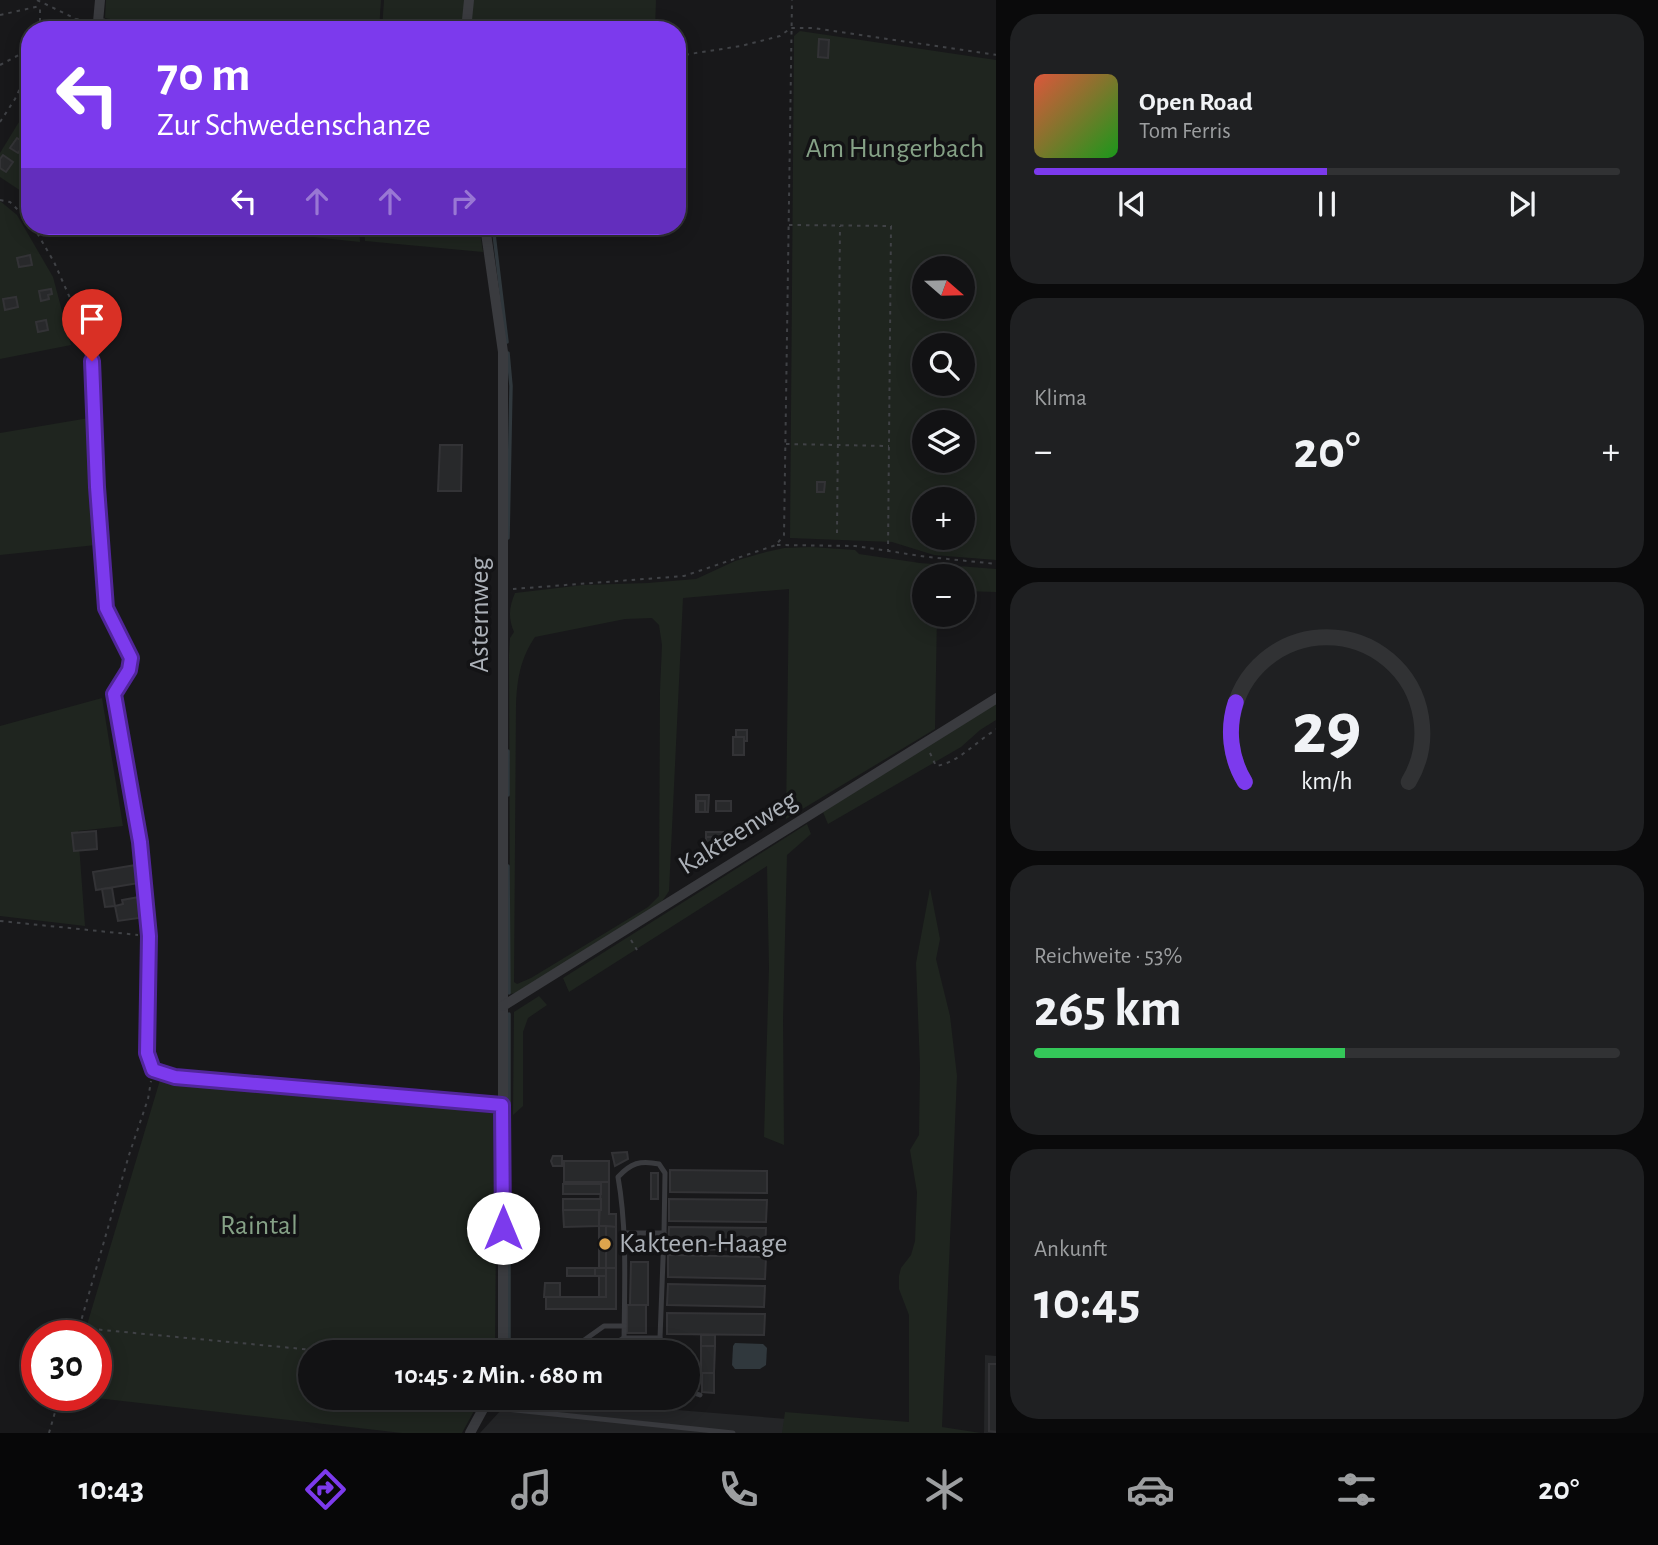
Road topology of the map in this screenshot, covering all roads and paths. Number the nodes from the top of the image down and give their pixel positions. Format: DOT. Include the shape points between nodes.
graph roads {
  1 [pos="37,0"];
  2 [pos="100,0"];
  3 [pos="469,0"];
  4 [pos="792,0"];
  5 [pos="40,6"];
  6 [pos="0,15"];
  7 [pos="40,21"];
  8 [pos="73,21"];
  9 [pos="98,21"];
  10 [pos="467,21"];
  11 [pos="791,28"];
  12 [pos="21,54"];
  13 [pos="686,55"];
  14 [pos="996,55"];
  15 [pos="0,65"];
  16 [pos="21,86"];
  17 [pos="0,122"];
  18 [pos="0,200"];
  19 [pos="21,213"];
  20 [pos="788,225"];
  21 [pos="840,225"];
  22 [pos="38,235"];
  23 [pos="486,235"];
  24 [pos="74,309"];
  25 [pos="786,444"];
  26 [pos="837,445"];
  27 [pos="890,446"];
  28 [pos="837,533"];
  29 [pos="776,545"];
  30 [pos="888,550"];
  31 [pos="996,564"];
  32 [pos="502,590"];
  33 [pos="996,698"];
  34 [pos="996,729"];
  35 [pos="926,742"];
  36 [pos="0,922"];
  37 [pos="149,936"];
  38 [pos="503,1006"];
  39 [pos="153,1070"];
  40 [pos="502,1105"];
  41 [pos="624,1233"];
  42 [pos="664,1233"];
  43 [pos="81,1320"];
  44 [pos="624,1326"];
  45 [pos="112,1331"];
  46 [pos="624,1338"];
  47 [pos="660,1338"];
  48 [pos="503,1340"];
  49 [pos="584,1340"];
  50 [pos="621,1340"];
  51 [pos="298,1349"];
  52 [pos="483,1410"];
  53 [pos="550,1410"];
  54 [pos="55,1411"];
  55 [pos="49,1433"];
  56 [pos="470,1433"];
  57 [pos="733,1433"];
  1 -- 5 [label="path"];
  1 -- 8 [label="path" via="76,19"];
  2 -- 9 [label="street"];
  3 -- 10 [label="street"];
  4 -- 11 [label="path"];
  5 -- 6 [label="path"];
  5 -- 7 [label="path"];
  11 -- 13 [label="path" via="780,36 741,46"];
  11 -- 14 [label="path"];
  11 -- 20 [label="path"];
  12 -- 15 [label="path"];
  16 -- 17 [label="path"];
  18 -- 19 [label="path" via="10,202"];
  20 -- 21 [label="path"];
  20 -- 25 [label="path"];
  21 -- 26 [label="path"];
  21 -- 27 [label="path" via="891,226"];
  22 -- 24 [label="path"];
  23 -- 32 [label="street, Asternweg" via="503,352"];
  24 -- 37 [label="street" via="92,361 106,608 131,658 114,694 140,842"];
  25 -- 26 [label="path"];
  25 -- 29 [label="path" via="784,534"];
  26 -- 27 [label="path"];
  26 -- 28 [label="path"];
  27 -- 30 [label="path"];
  29 -- 30 [label="path"];
  29 -- 32 [label="path" via="684,576"];
  30 -- 31 [label="path"];
  32 -- 38 [label="street, Asternweg"];
  33 -- 35 [label="street, Kakteenweg"];
  34 -- 35 [label="path" via="945,765 936,766"];
  35 -- 38 [label="street, Kakteenweg"];
  36 -- 37 [label="path"];
  37 -- 39 [label="street" via="147,1053"];
  38 -- 40 [label="street, Asternweg"];
  39 -- 40 [label="street" via="175,1077"];
  39 -- 43 [label="path"];
  40 -- 48 [label="street, Asternweg"];
  41 -- 42 [label="lane"];
  41 -- 42 [label="lane" via="618,1177 630,1164 645,1161 659,1164 665,1173"];
  41 -- 44 [label="lane"];
  42 -- 47 [label="lane"];
  44 -- 46 [label="lane"];
  44 -- 49 [label="lane" via="604,1326"];
  45 -- 51 [label="path"];
  46 -- 47 [label="lane"];
  46 -- 50 [label="lane"];
  52 -- 56 [label="street"];
  53 -- 57 [label="lane"];
  54 -- 55 [label="path"];
}
